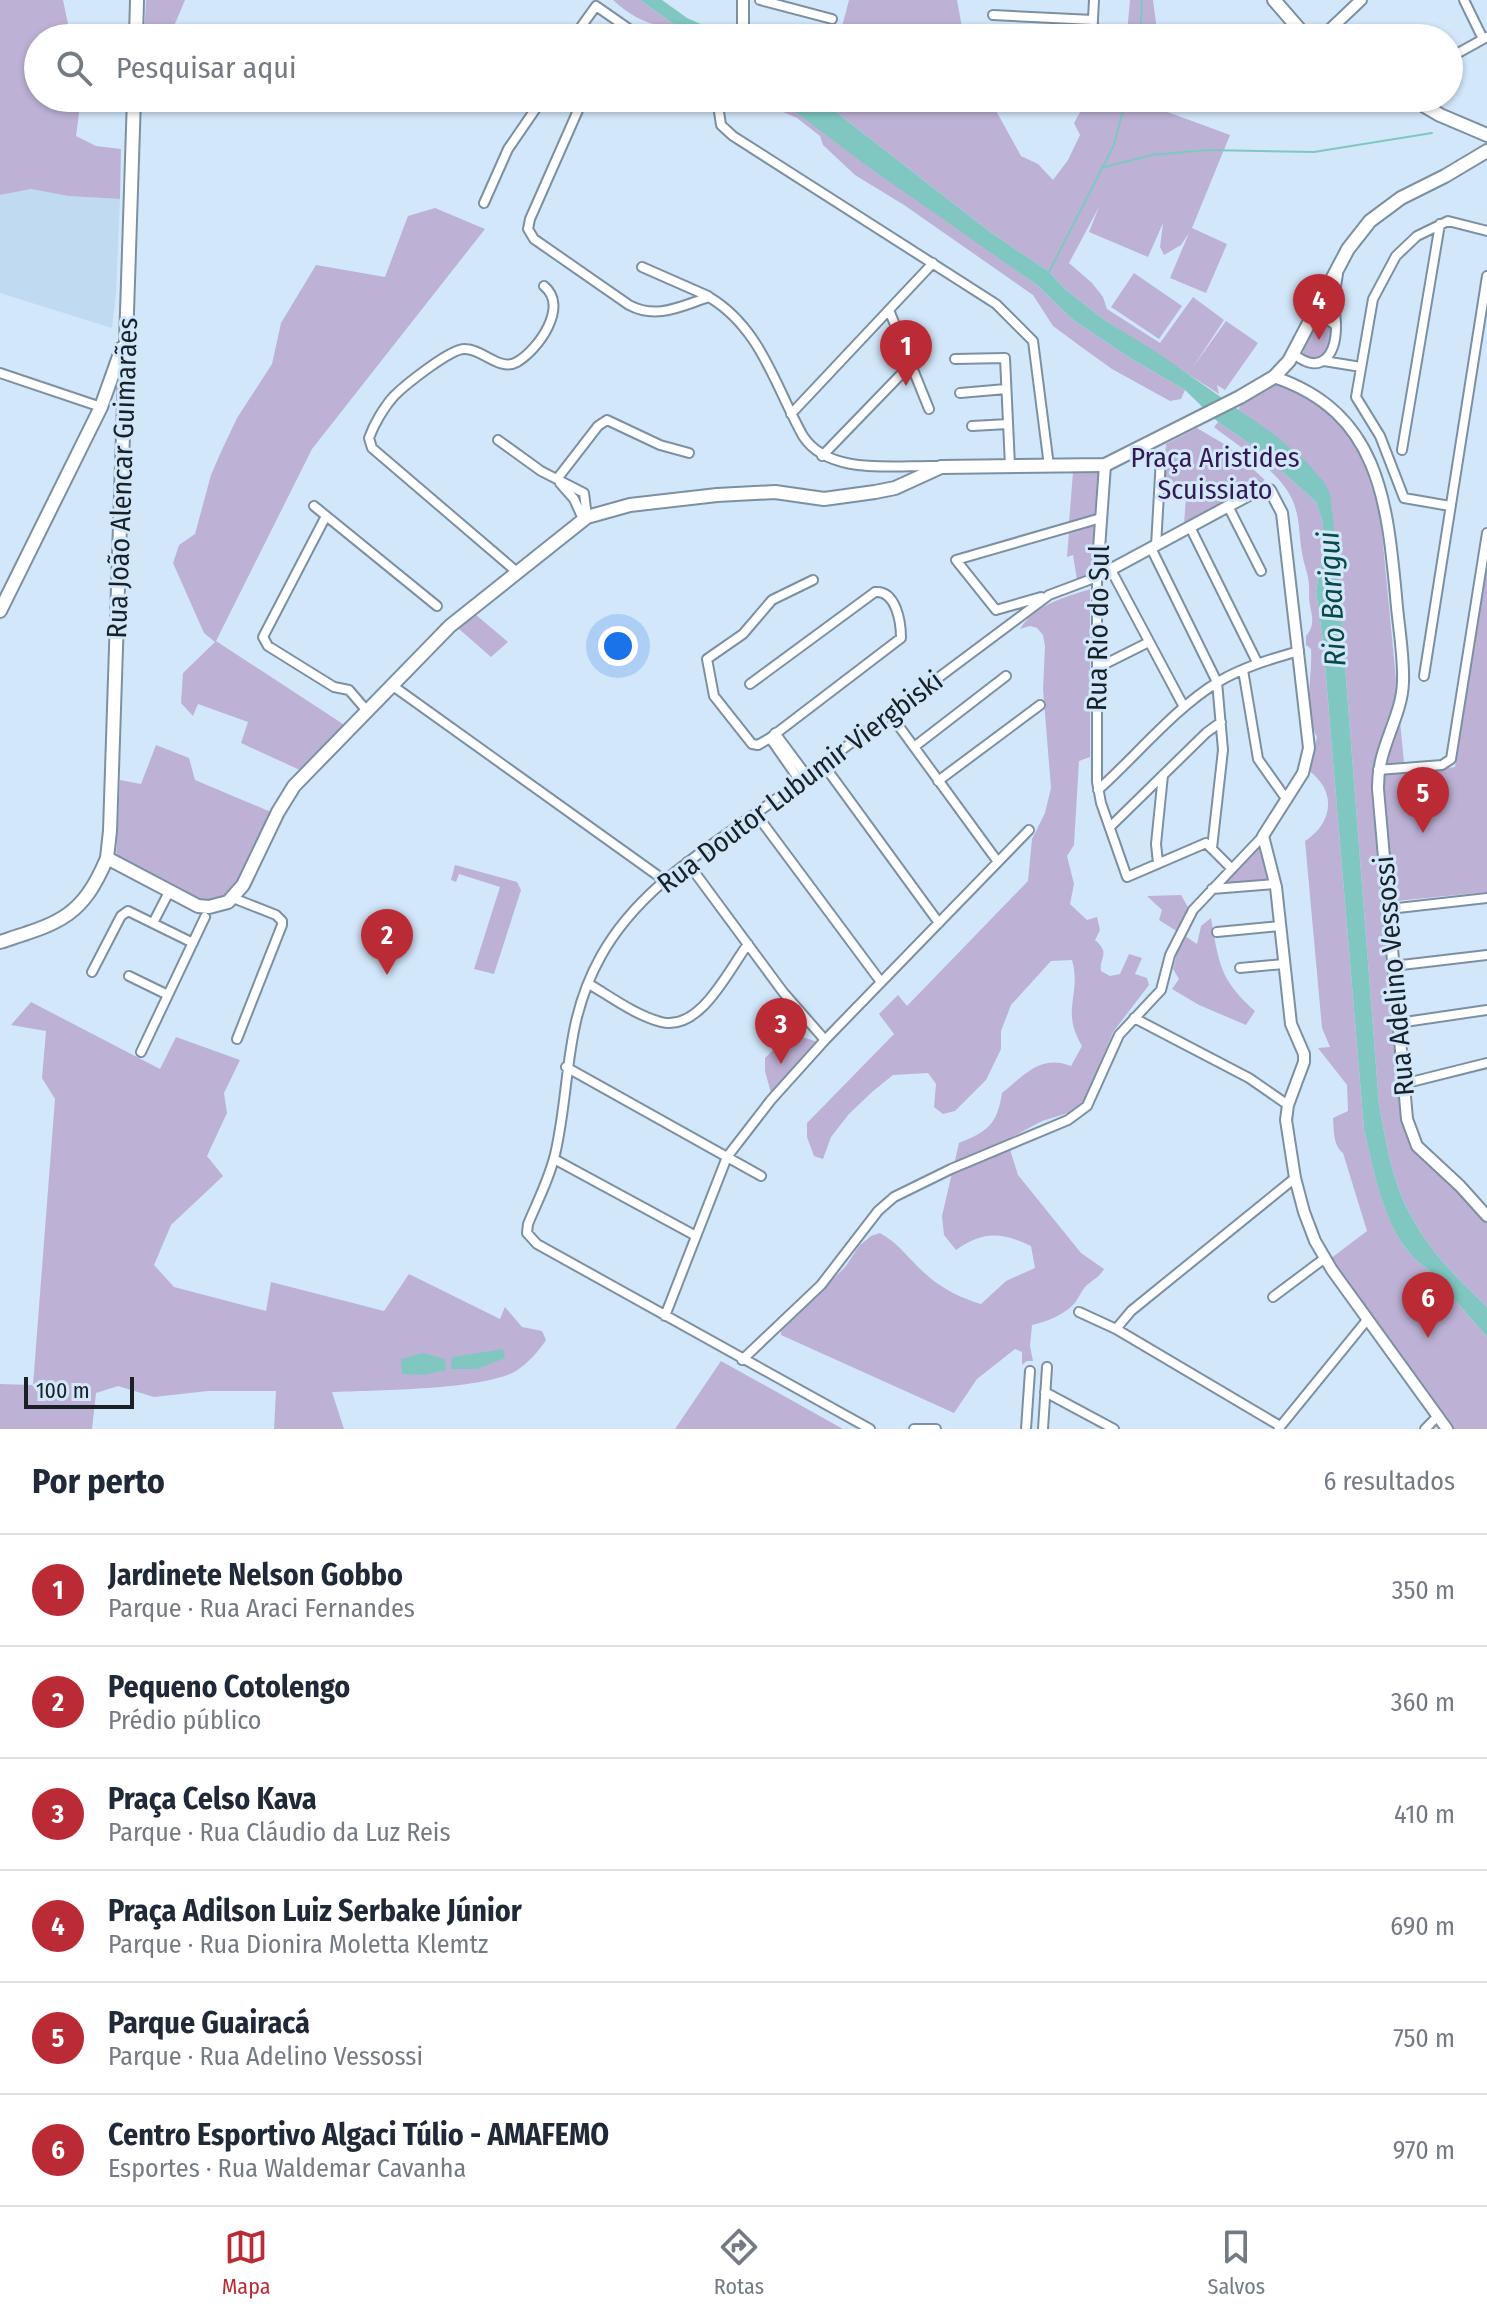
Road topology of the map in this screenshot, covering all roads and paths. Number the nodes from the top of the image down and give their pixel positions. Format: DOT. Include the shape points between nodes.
graph roads {
  1 [pos="137,0"];
  2 [pos="743,0"];
  3 [pos="760,0"];
  4 [pos="1094,0"];
  5 [pos="1274,0"];
  6 [pos="1361,0"];
  7 [pos="1464,0"];
  8 [pos="993,15"];
  9 [pos="832,19"];
  10 [pos="1093,20"];
  11 [pos="136,24"];
  12 [pos="583,24"];
  13 [pos="617,24"];
  14 [pos="743,24"];
  15 [pos="1093,24"];
  16 [pos="1295,24"];
  17 [pos="1336,24"];
  18 [pos="1485,38"];
  19 [pos="1463,50"];
  20 [pos="134,112"];
  21 [pos="533,112"];
  22 [pos="577,112"];
  23 [pos="719,112"];
  24 [pos="1435,112"];
  25 [pos="1487,135"];
  26 [pos="1487,151"];
  27 [pos="484,203"];
  28 [pos="1440,224"];
  29 [pos="1487,231"];
  30 [pos="1341,262"];
  31 [pos="933,263"];
  32 [pos="642,267"];
  33 [pos="1487,276"];
  34 [pos="544,286"];
  35 [pos="709,297"];
  36 [pos="889,310"];
  37 [pos="128,314"];
  38 [pos="1315,315"];
  39 [pos="1336,326"];
  40 [pos="1294,354"];
  41 [pos="955,359"];
  42 [pos="1324,361"];
  43 [pos="911,364"];
  44 [pos="1361,367"];
  45 [pos="0,373"];
  46 [pos="1274,377"];
  47 [pos="1006,389"];
  48 [pos="960,393"];
  49 [pos="101,407"];
  50 [pos="929,409"];
  51 [pos="791,414"];
  52 [pos="124,422"];
  53 [pos="1008,424"];
  54 [pos="972,426"];
  55 [pos="498,440"];
  56 [pos="1402,450"];
  57 [pos="689,453"];
  58 [pos="822,456"];
  59 [pos="1161,458"];
  60 [pos="1105,465"];
  61 [pos="1010,466"];
  62 [pos="1049,466"];
  63 [pos="941,467"];
  64 [pos="557,479"];
  65 [pos="314,506"];
  66 [pos="1228,506"];
  67 [pos="1450,506"];
  68 [pos="326,516"];
  69 [pos="585,518"];
  70 [pos="1101,518"];
  71 [pos="1190,527"];
  72 [pos="1487,533"];
  73 [pos="1153,547"];
  74 [pos="1111,570"];
  75 [pos="1261,571"];
  76 [pos="517,572"];
  77 [pos="1097,577"];
  78 [pos="813,580"];
  79 [pos="1049,595"];
  80 [pos="437,606"];
  81 [pos="0,611"];
  82 [pos="1149,642"];
  83 [pos="1299,651"];
  84 [pos="1257,662"];
  85 [pos="1097,668"];
  86 [pos="1243,670"];
  87 [pos="1006,676"];
  88 [pos="1424,676"];
  89 [pos="1217,682"];
  90 [pos="750,684"];
  91 [pos="393,686"];
  92 [pos="1040,705"];
  93 [pos="1184,707"];
  94 [pos="368,712"];
  95 [pos="890,714"];
  96 [pos="1221,722"];
  97 [pos="772,735"];
  98 [pos="914,747"];
  99 [pos="823,764"];
  100 [pos="1378,770"];
  101 [pos="1163,775"];
  102 [pos="804,778"];
  103 [pos="938,781"];
  104 [pos="1098,790"];
  105 [pos="1287,800"];
  106 [pos="756,814"];
  107 [pos="1110,827"];
  108 [pos="1029,830"];
  109 [pos="1263,836"];
  110 [pos="1212,848"];
  111 [pos="107,858"];
  112 [pos="687,862"];
  113 [pos="998,862"];
  114 [pos="1158,863"];
  115 [pos="1232,869"];
  116 [pos="664,880"];
  117 [pos="1275,884"];
  118 [pos="1211,889"];
  119 [pos="169,892"];
  120 [pos="233,898"];
  121 [pos="1487,898"];
  122 [pos="1389,909"];
  123 [pos="205,917"];
  124 [pos="153,923"];
  125 [pos="939,923"];
  126 [pos="1280,926"];
  127 [pos="1217,932"];
  128 [pos="0,942"];
  129 [pos="193,943"];
  130 [pos="748,944"];
  131 [pos="1487,955"];
  132 [pos="1284,964"];
  133 [pos="1393,966"];
  134 [pos="1240,968"];
  135 [pos="92,972"];
  136 [pos="129,976"];
  137 [pos="881,982"];
  138 [pos="589,984"];
  139 [pos="168,995"];
  140 [pos="1487,1010"];
  141 [pos="1134,1018"];
  142 [pos="1398,1023"];
  143 [pos="237,1039"];
  144 [pos="825,1040"];
  145 [pos="141,1052"];
  146 [pos="1487,1063"];
  147 [pos="566,1067"];
  148 [pos="1403,1084"];
  149 [pos="1288,1105"];
  150 [pos="727,1157"];
  151 [pos="554,1159"];
  152 [pos="761,1176"];
  153 [pos="1295,1178"];
  154 [pos="1487,1216"];
  155 [pos="696,1236"];
  156 [pos="1325,1258"];
  157 [pos="1273,1297"];
  158 [pos="1079,1312"];
  159 [pos="665,1316"];
  160 [pos="1367,1320"];
  161 [pos="1116,1329"];
  162 [pos="742,1360"];
  163 [pos="1047,1367"];
  164 [pos="1030,1371"];
  165 [pos="1045,1392"];
  166 [pos="1438,1416"];
  167 [pos="1279,1428"];
  168 [pos="870,1429"];
  169 [pos="914,1429"];
  170 [pos="936,1429"];
  171 [pos="1026,1429"];
  172 [pos="1043,1429"];
  173 [pos="1114,1429"];
  174 [pos="1425,1429"];
  175 [pos="1447,1429"];
  1 -- 11 [label="main road"];
  2 -- 14 [label="street"];
  3 -- 9 [label="street"];
  4 -- 10 [label="street"];
  5 -- 16 [label="main road"];
  6 -- 17 [label="street"];
  7 -- 18 [label="street"];
  8 -- 10 [label="street"];
  10 -- 15 [label="street"];
  12 -- 13 [label="street" via="596,6"];
  18 -- 19 [label="street"];
  20 -- 37 [label="main road, Rua João Alencar Guimarães"];
  21 -- 27 [label="street" via="508,149"];
  22 -- 35 [label="street" via="529,225 531,234 644,312"];
  23 -- 31 [label="street" via="721,125 733,136"];
  24 -- 25 [label="main road"];
  26 -- 30 [label="main road" via="1379,213"];
  28 -- 29 [label="street" via="1451,220"];
  28 -- 44 [label="street" via="1410,241 1383,276"];
  28 -- 56 [label="street"];
  30 -- 38 [label="main road"];
  30 -- 39 [label="street" via="1334,298"];
  31 -- 36 [label="street"];
  31 -- 62 [label="street" via="996,304 1032,337"];
  32 -- 35 [label="street"];
  33 -- 67 [label="street"];
  34 -- 76 [label="street" via="554,300 550,321 521,359 504,364 472,350 454,351 393,397 369,438 372,448"];
  35 -- 51 [label="street" via="753,338"];
  36 -- 43 [label="street"];
  36 -- 51 [label="street"];
  37 -- 49 [label="main road"];
  37 -- 52 [label="main road, Rua João Alencar Guimarães"];
  38 -- 39 [label="street"];
  38 -- 40 [label="main road"];
  39 -- 42 [label="street"];
  40 -- 42 [label="street" via="1309,364"];
  40 -- 46 [label="main road"];
  41 -- 47 [label="street" via="1005,358"];
  42 -- 44 [label="street"];
  43 -- 50 [label="street"];
  43 -- 58 [label="street"];
  44 -- 67 [label="street" via="1356,400 1380,436 1404,498"];
  45 -- 49 [label="street"];
  46 -- 60 [label="main road"];
  46 -- 100 [label="street, Rua Adelino Vessossi" via="1309,390 1334,410 1365,453 1383,496 1403,684"];
  47 -- 48 [label="street"];
  47 -- 53 [label="street"];
  49 -- 52 [label="main road"];
  49 -- 81 [label="main road"];
  51 -- 58 [label="street"];
  52 -- 111 [label="main road, Rua João Alencar Guimarães"];
  53 -- 54 [label="street"];
  53 -- 61 [label="street"];
  55 -- 64 [label="street"];
  57 -- 64 [label="street" via="607,420"];
  58 -- 63 [label="street" via="849,464"];
  59 -- 73 [label="street"];
  60 -- 62 [label="main road"];
  60 -- 70 [label="street, Rua Rio do Sul"];
  61 -- 62 [label="main road"];
  61 -- 63 [label="main road"];
  63 -- 69 [label="main road" via="895,488 862,494 824,499 775,492 717,495 644,503"];
  64 -- 69 [label="street" via="584,493"];
  65 -- 68 [label="street"];
  66 -- 71 [label="street"];
  66 -- 75 [label="street"];
  66 -- 83 [label="street" via="1265,488 1279,505"];
  67 -- 88 [label="street"];
  68 -- 80 [label="street"];
  68 -- 94 [label="street" via="263,637 268,646 334,687 349,690"];
  69 -- 76 [label="main road"];
  70 -- 77 [label="street, Rua Rio do Sul"];
  70 -- 79 [label="street" via="956,560 996,610"];
  71 -- 73 [label="street"];
  71 -- 84 [label="street"];
  72 -- 100 [label="street" via="1451,759 1442,765"];
  73 -- 74 [label="street"];
  73 -- 89 [label="street"];
  74 -- 77 [label="street"];
  74 -- 82 [label="street"];
  76 -- 91 [label="main road" via="450,626"];
  77 -- 79 [label="street, Rua Doutor Lubumir Viergbiski"];
  77 -- 85 [label="street, Rua Rio do Sul"];
  78 -- 97 [label="street" via="772,600 743,634 707,659 716,700 752,744"];
  79 -- 95 [label="street, Rua Doutor Lubumir Viergbiski"];
  82 -- 85 [label="street"];
  82 -- 93 [label="street"];
  83 -- 84 [label="street"];
  83 -- 105 [label="street" via="1309,755"];
  84 -- 86 [label="street"];
  85 -- 104 [label="street, Rua Rio do Sul"];
  86 -- 89 [label="street"];
  86 -- 105 [label="street" via="1258,759"];
  87 -- 98 [label="street"];
  89 -- 93 [label="street"];
  89 -- 96 [label="street"];
  90 -- 97 [label="street" via="872,593 884,591 891,597 902,635 899,641"];
  91 -- 94 [label="main road"];
  91 -- 116 [label="street"];
  92 -- 103 [label="street"];
  93 -- 104 [label="street"];
  94 -- 120 [label="main road" via="289,792"];
  95 -- 98 [label="street"];
  95 -- 99 [label="street, Rua Doutor Lubumir Viergbiski"];
  96 -- 101 [label="street"];
  96 -- 110 [label="street"];
  97 -- 102 [label="street"];
  98 -- 103 [label="street"];
  99 -- 102 [label="street, Rua Doutor Lubumir Viergbiski"];
  99 -- 125 [label="street"];
  100 -- 122 [label="street, Rua Adelino Vessossi"];
  101 -- 107 [label="street"];
  101 -- 114 [label="street"];
  102 -- 106 [label="street, Rua Doutor Lubumir Viergbiski"];
  103 -- 113 [label="street"];
  104 -- 107 [label="street, Rua Rio do Sul"];
  105 -- 109 [label="street"];
  106 -- 112 [label="street, Rua Doutor Lubumir Viergbiski"];
  106 -- 137 [label="street"];
  107 -- 114 [label="street, Rua Rio do Sul" via="1127,877"];
  108 -- 113 [label="street"];
  109 -- 115 [label="street"];
  109 -- 117 [label="street"];
  110 -- 114 [label="street" via="1203,843"];
  110 -- 115 [label="street"];
  111 -- 119 [label="main road"];
  111 -- 128 [label="main road" via="75,911"];
  112 -- 116 [label="street, Rua Doutor Lubumir Viergbiski"];
  112 -- 130 [label="street"];
  113 -- 125 [label="street"];
  115 -- 118 [label="street"];
  116 -- 138 [label="street, Rua Doutor Lubumir Viergbiski" via="607,946"];
  117 -- 118 [label="street"];
  117 -- 126 [label="street"];
  118 -- 141 [label="street" via="1187,919 1161,990"];
  119 -- 120 [label="main road" via="203,907"];
  119 -- 124 [label="street"];
  120 -- 143 [label="street" via="282,921"];
  121 -- 122 [label="street"];
  122 -- 133 [label="street, Rua Adelino Vessossi"];
  123 -- 129 [label="street"];
  124 -- 129 [label="street"];
  124 -- 135 [label="street" via="123,913"];
  125 -- 137 [label="street"];
  126 -- 127 [label="street"];
  126 -- 132 [label="street"];
  129 -- 139 [label="street"];
  130 -- 138 [label="street" via="702,1009 680,1022 653,1019"];
  130 -- 144 [label="street"];
  131 -- 133 [label="street"];
  132 -- 134 [label="street"];
  132 -- 149 [label="street" via="1291,1024 1304,1058"];
  133 -- 142 [label="street, Rua Adelino Vessossi"];
  136 -- 139 [label="street"];
  137 -- 144 [label="street"];
  138 -- 147 [label="street, Rua Doutor Lubumir Viergbiski"];
  139 -- 145 [label="street"];
  140 -- 142 [label="street"];
  141 -- 149 [label="street" via="1249,1078"];
  141 -- 162 [label="street" via="1119,1035 1082,1111 894,1197 821,1285"];
  142 -- 148 [label="street, Rua Adelino Vessossi"];
  144 -- 150 [label="street"];
  146 -- 148 [label="street"];
  147 -- 150 [label="street"];
  147 -- 151 [label="street, Rua Doutor Lubumir Viergbiski"];
  148 -- 154 [label="street, Rua Adelino Vessossi" via="1408,1126 1417,1146"];
  149 -- 153 [label="street"];
  150 -- 152 [label="street"];
  150 -- 155 [label="street"];
  151 -- 155 [label="street"];
  151 -- 159 [label="street, Rua Doutor Lubumir Viergbiski" via="527,1233 537,1244"];
  153 -- 156 [label="street" via="1309,1227"];
  153 -- 161 [label="street" via="1131,1311"];
  155 -- 159 [label="street"];
  156 -- 157 [label="street"];
  156 -- 160 [label="street"];
  158 -- 161 [label="street"];
  159 -- 162 [label="street"];
  160 -- 166 [label="street"];
  160 -- 167 [label="street"];
  161 -- 167 [label="street"];
  162 -- 168 [label="street"];
  163 -- 165 [label="street"];
  164 -- 171 [label="street"];
  165 -- 172 [label="street"];
  165 -- 173 [label="street"];
  166 -- 174 [label="street"];
  166 -- 175 [label="street"];
  169 -- 170 [label="street"];
}
